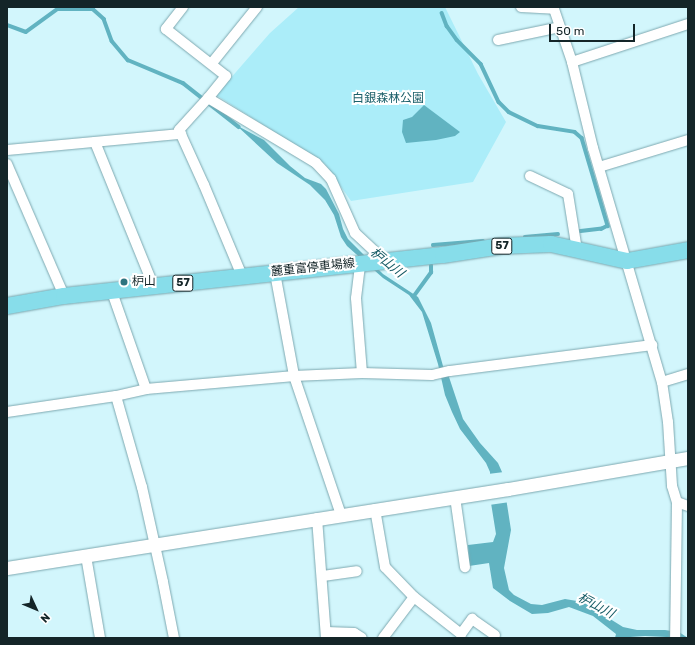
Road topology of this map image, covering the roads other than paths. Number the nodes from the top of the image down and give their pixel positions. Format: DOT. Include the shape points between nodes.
graph roads {
  1 [pos="183,7"];
  2 [pos="257,7"];
  3 [pos="521,7"];
  4 [pos="688,24"];
  5 [pos="560,27"];
  6 [pos="498,40"];
  7 [pos="572,62"];
  8 [pos="212,63"];
  9 [pos="208,98"];
  10 [pos="181,134"];
  11 [pos="688,140"];
  12 [pos="95,142"];
  13 [pos="7,150"];
  14 [pos="7,164"];
  15 [pos="599,167"];
  16 [pos="530,176"];
  17 [pos="577,250"];
  18 [pos="688,250"];
  19 [pos="380,261"];
  20 [pos="627,261"];
  21 [pos="360,263"];
  22 [pos="275,273"];
  23 [pos="242,276"];
  24 [pos="154,287"];
  25 [pos="112,292"];
  26 [pos="64,296"];
  27 [pos="7,306"];
  28 [pos="652,345"];
  29 [pos="362,373"];
  30 [pos="688,374"];
  31 [pos="294,376"];
  32 [pos="662,382"];
  33 [pos="146,389"];
  34 [pos="116,396"];
  35 [pos="7,412"];
  36 [pos="688,458"];
  37 [pos="671,461"];
  38 [pos="455,497"];
  39 [pos="677,502"];
  40 [pos="688,506"];
  41 [pos="375,509"];
  42 [pos="341,515"];
  43 [pos="317,518"];
  44 [pos="155,544"];
  45 [pos="86,556"];
  46 [pos="465,567"];
  47 [pos="7,568"];
  48 [pos="357,571"];
  49 [pos="322,576"];
  50 [pos="414,597"];
  51 [pos="326,635"];
  52 [pos="495,635"];
  53 [pos="100,638"];
  54 [pos="174,638"];
  55 [pos="362,638"];
  56 [pos="383,638"];
  57 [pos="675,638"];
  1 -- 8 [label="street" via="166,29"];
  2 -- 8 [label="street"];
  3 -- 5 [label="street" via="554,9"];
  4 -- 7 [label="street"];
  5 -- 6 [label="street"];
  5 -- 7 [label="street"];
  7 -- 15 [label="street"];
  8 -- 9 [label="street" via="226,76"];
  9 -- 10 [label="street" via="179,130"];
  9 -- 19 [label="street" via="316,163 331,179 355,233"];
  10 -- 12 [label="street"];
  10 -- 23 [label="street"];
  11 -- 15 [label="street"];
  12 -- 13 [label="street"];
  12 -- 24 [label="street"];
  14 -- 26 [label="street"];
  15 -- 20 [label="street"];
  16 -- 17 [label="street" via="568,194"];
  17 -- 19 [label="main road, 麓重富停車場線 / 57" via="551,244 501,246"];
  17 -- 20 [label="main road, 麓重富停車場線 / 57"];
  18 -- 20 [label="main road, 麓重富停車場線 / 57"];
  19 -- 21 [label="main road, 麓重富停車場線 / 57"];
  20 -- 28 [label="street"];
  21 -- 22 [label="main road, 麓重富停車場線 / 57"];
  21 -- 29 [label="street" via="356,298"];
  22 -- 23 [label="main road, 麓重富停車場線 / 57"];
  22 -- 31 [label="street"];
  23 -- 24 [label="main road, 麓重富停車場線 / 57"];
  24 -- 25 [label="main road, 麓重富停車場線 / 57"];
  25 -- 26 [label="main road, 麓重富停車場線 / 57"];
  25 -- 33 [label="street"];
  26 -- 27 [label="main road, 麓重富停車場線 / 57"];
  28 -- 29 [label="street" via="435,374"];
  28 -- 32 [label="street"];
  29 -- 31 [label="street"];
  30 -- 32 [label="street"];
  31 -- 33 [label="street"];
  31 -- 42 [label="street"];
  32 -- 37 [label="street"];
  33 -- 34 [label="street"];
  34 -- 35 [label="street"];
  34 -- 44 [label="street"];
  36 -- 37 [label="street"];
  37 -- 38 [label="street"];
  37 -- 39 [label="street" via="672,486"];
  38 -- 41 [label="street"];
  38 -- 46 [label="street"];
  39 -- 40 [label="street"];
  39 -- 57 [label="street"];
  41 -- 42 [label="street"];
  41 -- 50 [label="street" via="385,567"];
  42 -- 43 [label="street"];
  43 -- 44 [label="street"];
  43 -- 49 [label="street"];
  44 -- 45 [label="street"];
  44 -- 54 [label="street"];
  45 -- 47 [label="street"];
  45 -- 53 [label="street"];
  48 -- 49 [label="street"];
  49 -- 51 [label="street"];
  50 -- 52 [label="street" via="461,634 472,619"];
  50 -- 56 [label="street"];
  51 -- 55 [label="street" via="354,633"];
}
